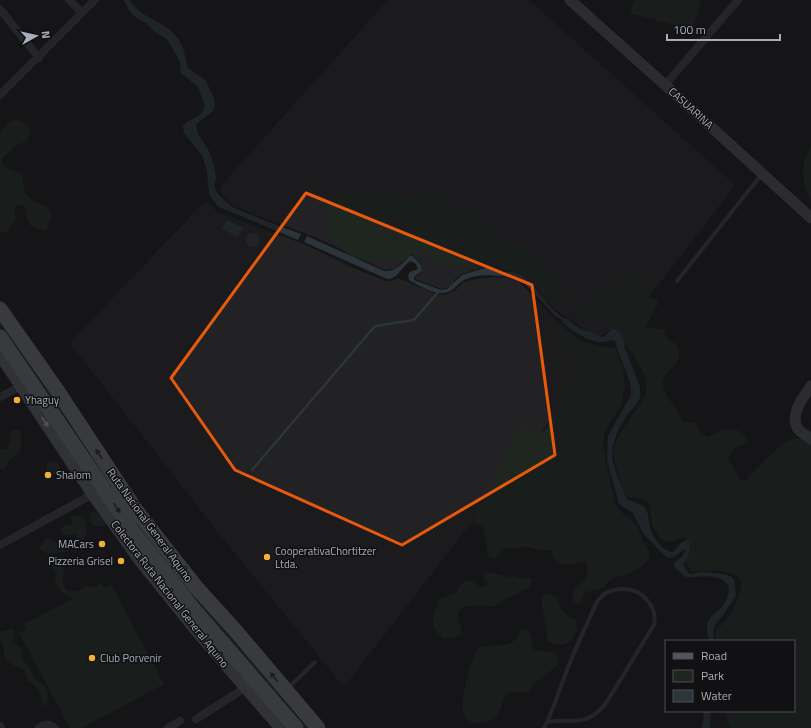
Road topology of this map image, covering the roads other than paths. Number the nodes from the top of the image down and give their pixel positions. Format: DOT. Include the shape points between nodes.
graph roads {
  1 [pos="69,0"];
  2 [pos="95,0"];
  3 [pos="570,0"];
  4 [pos="738,0"];
  5 [pos="0,9"];
  6 [pos="82,13"];
  7 [pos="39,58"];
  8 [pos="665,84"];
  9 [pos="0,95"];
  10 [pos="762,173"];
  11 [pos="811,218"];
  12 [pos="676,281"];
  13 [pos="0,303"];
  14 [pos="0,309"];
  15 [pos="18,333"];
  16 [pos="0,337"];
  17 [pos="0,354"];
  18 [pos="21,386"];
  19 [pos="811,386"];
  20 [pos="0,398"];
  21 [pos="811,439"];
  22 [pos="93,494"];
  23 [pos="0,545"];
  24 [pos="196,612"];
  25 [pos="314,662"];
  26 [pos="246,688"];
  27 [pos="286,690"];
  28 [pos="196,719"];
  29 [pos="180,721"];
  30 [pos="547,722"];
  31 [pos="280,726"];
  32 [pos="39,728"];
  33 [pos="55,728"];
  34 [pos="168,728"];
  35 [pos="296,728"];
  36 [pos="318,728"];
  37 [pos="544,728"];
  1 -- 6 [label="street"];
  2 -- 6 [label="street"];
  3 -- 8 [label="street, CASUARINA"];
  4 -- 8 [label="street"];
  5 -- 7 [label="street"];
  6 -- 7 [label="street"];
  7 -- 9 [label="street"];
  8 -- 10 [label="street, CASUARINA"];
  10 -- 11 [label="street, CASUARINA"];
  10 -- 12 [label="lane"];
  13 -- 15 [label="main road"];
  14 -- 15 [label="highway, Ruta Nacional General Aquino"];
  27 -- 15 [label="highway, Ruta Nacional General Aquino, one-way" via="196,587 136,510"];
  16 -- 24 [label="highway, Ruta Nacional General Aquino, one-way" via="132,530"];
  17 -- 18 [label="main road, Colectora Ruta Nacional General Aquino"];
  18 -- 20 [label="street"];
  18 -- 22 [label="main road, Colectora Ruta Nacional General Aquino, one-way"];
  19 -- 21 [label="street" via="798,406 795,422 799,430"];
  22 -- 23 [label="street"];
  22 -- 26 [label="main road, Colectora Ruta Nacional General Aquino" via="140,560"];
  24 -- 31 [label="main road"];
  24 -- 35 [label="highway, Ruta Nacional General Aquino"];
  25 -- 27 [label="lane"];
  26 -- 28 [label="street"];
  26 -- 31 [label="main road, Colectora Ruta Nacional General Aquino"];
  27 -- 36 [label="highway, Ruta Nacional General Aquino"];
  29 -- 34 [label="street"];
  30 -- 30 [label="lane" via="574,651 598,600 614,590 632,590 640,594 652,607 656,618 654,625 606,703 597,714 586,719"];
  30 -- 37 [label="lane"];
  32 -- 33 [label="street" via="47,724"];
}
